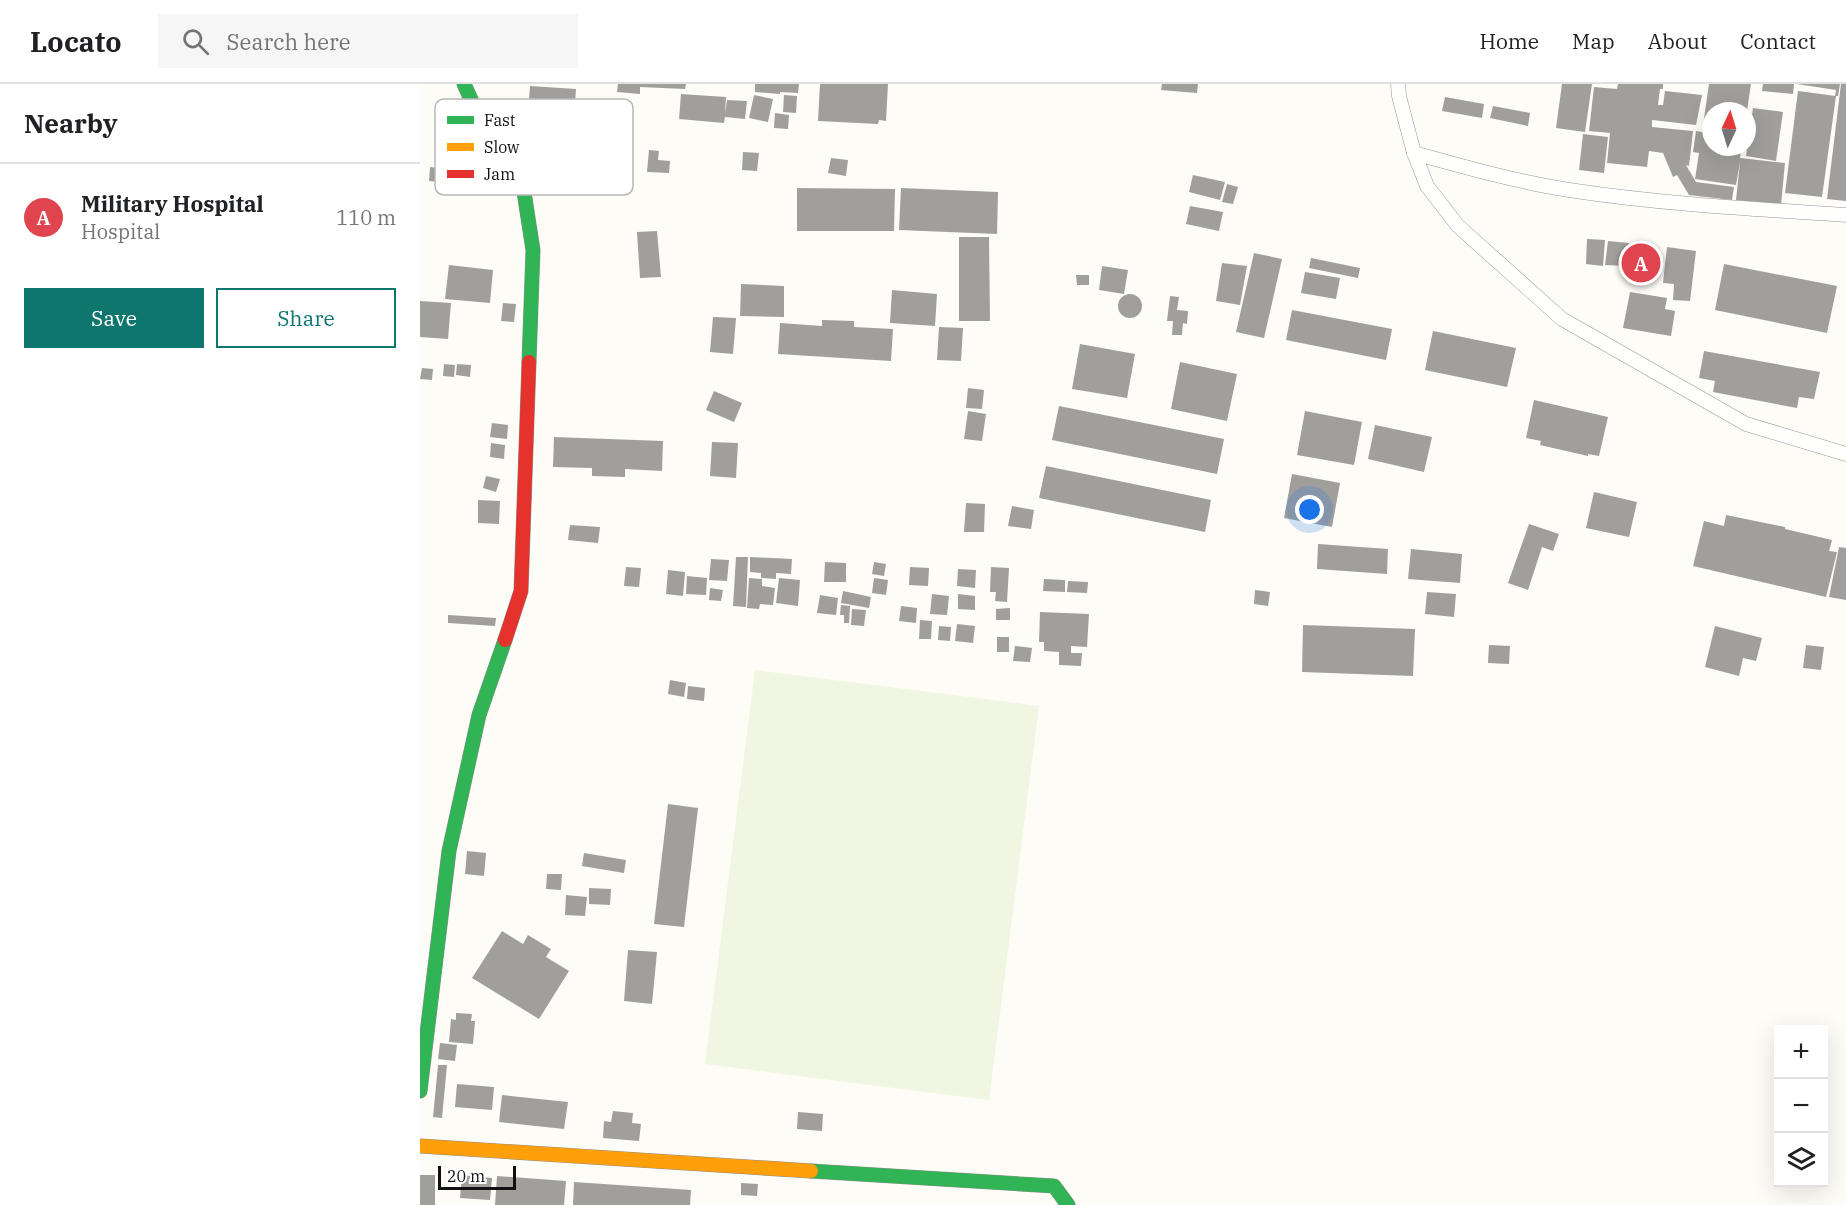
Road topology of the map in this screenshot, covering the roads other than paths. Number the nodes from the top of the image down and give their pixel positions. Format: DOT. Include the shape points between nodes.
graph roads {
  1 [pos="464,84"];
  2 [pos="1398,84"];
  3 [pos="471,99"];
  4 [pos="1414,153"];
  5 [pos="524,195"];
  6 [pos="1846,215"];
  7 [pos="1846,454"];
  8 [pos="420,1091"];
  9 [pos="420,1146"];
  10 [pos="1068,1205"];
  1 -- 3 [label="street"];
  2 -- 4 [label="lane"];
  4 -- 6 [label="lane" via="1569,190 1732,208"];
  4 -- 7 [label="lane" via="1427,186 1458,226 1562,319 1746,424"];
  5 -- 8 [label="street" via="533,250 521,591 479,715 449,851"];
  9 -- 10 [label="street" via="1054,1186"];
}
